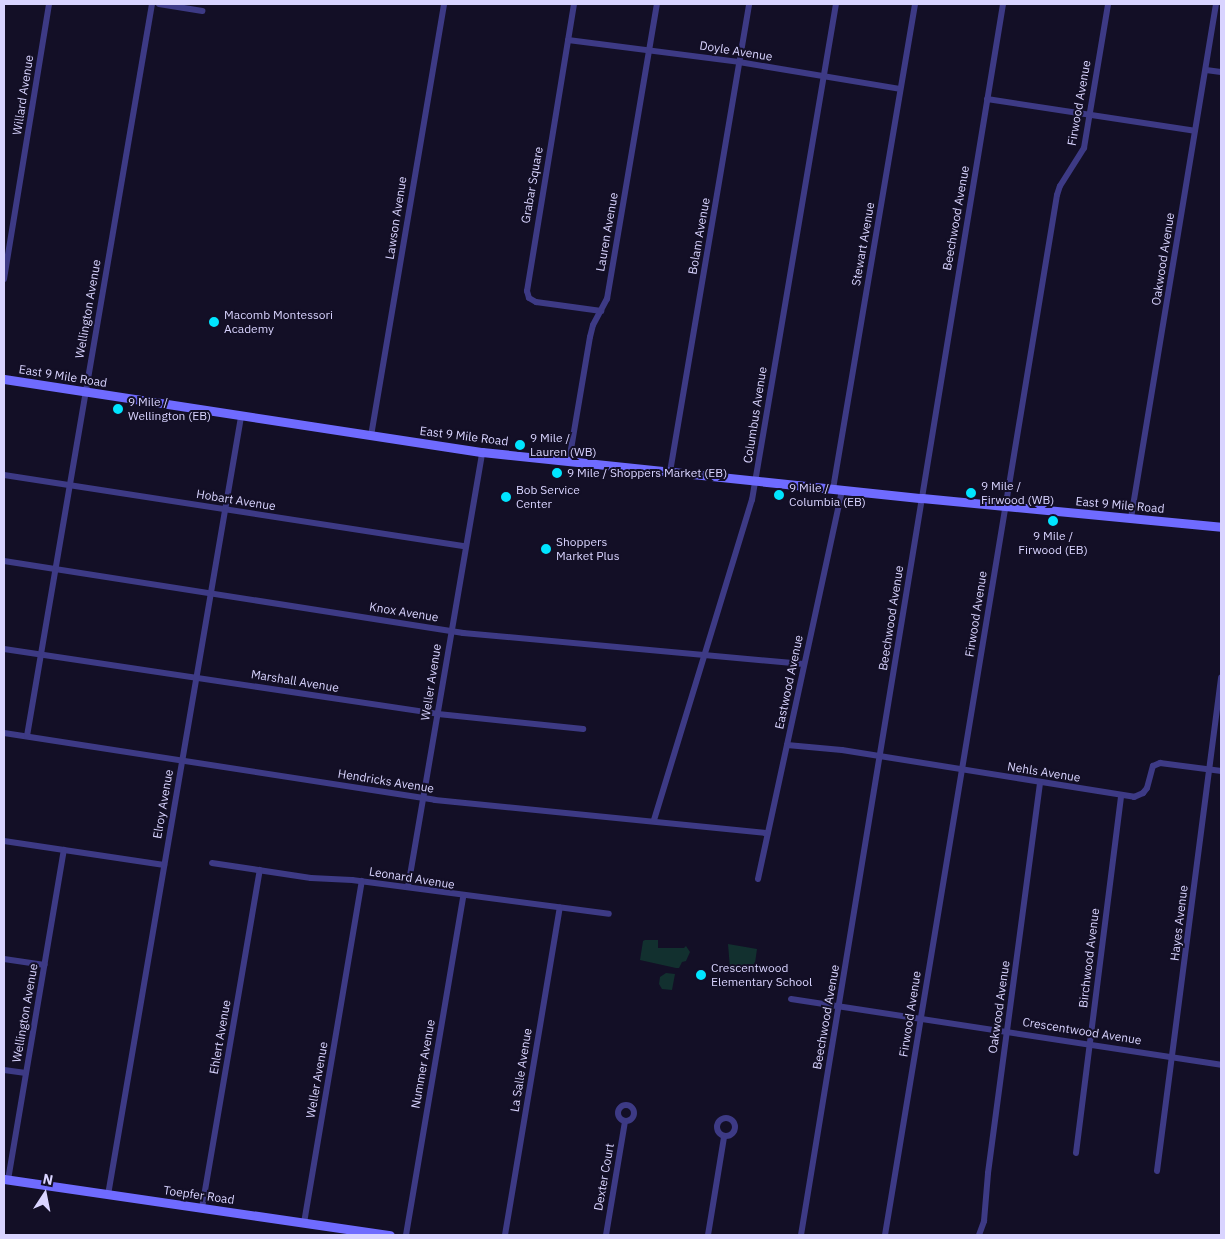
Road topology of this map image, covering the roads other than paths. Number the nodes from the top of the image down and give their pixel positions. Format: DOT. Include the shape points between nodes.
graph roads {
  1 [pos="49,4"];
  2 [pos="152,4"];
  3 [pos="159,4"];
  4 [pos="444,4"];
  5 [pos="574,4"];
  6 [pos="657,4"];
  7 [pos="749,4"];
  8 [pos="836,4"];
  9 [pos="914,4"];
  10 [pos="1003,4"];
  11 [pos="1108,4"];
  12 [pos="1216,4"];
  13 [pos="202,11"];
  14 [pos="568,40"];
  15 [pos="649,49"];
  16 [pos="739,62"];
  17 [pos="1206,70"];
  18 [pos="1221,72"];
  19 [pos="824,76"];
  20 [pos="900,89"];
  21 [pos="987,99"];
  22 [pos="1089,114"];
  23 [pos="1195,132"];
  24 [pos="4,279"];
  25 [pos="601,311"];
  26 [pos="4,379"];
  27 [pos="85,392"];
  28 [pos="241,417"];
  29 [pos="371,436"];
  30 [pos="482,452"];
  31 [pos="568,461"];
  32 [pos="670,472"];
  33 [pos="4,476"];
  34 [pos="756,481"];
  35 [pos="70,486"];
  36 [pos="837,489"];
  37 [pos="922,498"];
  38 [pos="1005,506"];
  39 [pos="225,509"];
  40 [pos="1131,518"];
  41 [pos="1221,527"];
  42 [pos="465,546"];
  43 [pos="4,561"];
  44 [pos="55,569"];
  45 [pos="210,592"];
  46 [pos="451,631"];
  47 [pos="4,649"];
  48 [pos="704,654"];
  49 [pos="40,655"];
  50 [pos="804,664"];
  51 [pos="196,677"];
  52 [pos="1221,677"];
  53 [pos="438,714"];
  54 [pos="582,729"];
  55 [pos="4,733"];
  56 [pos="27,736"];
  57 [pos="787,745"];
  58 [pos="880,756"];
  59 [pos="182,761"];
  60 [pos="1210,769"];
  61 [pos="962,770"];
  62 [pos="1221,771"];
  63 [pos="1040,782"];
  64 [pos="1121,796"];
  65 [pos="424,798"];
  66 [pos="654,820"];
  67 [pos="767,833"];
  68 [pos="4,842"];
  69 [pos="64,850"];
  70 [pos="212,863"];
  71 [pos="164,865"];
  72 [pos="260,870"];
  73 [pos="758,880"];
  74 [pos="362,881"];
  75 [pos="408,887"];
  76 [pos="463,897"];
  77 [pos="560,908"];
  78 [pos="609,914"];
  79 [pos="4,959"];
  80 [pos="44,965"];
  81 [pos="792,999"];
  82 [pos="840,1006"];
  83 [pos="921,1018"];
  84 [pos="1007,1031"];
  85 [pos="1089,1044"];
  86 [pos="1173,1057"];
  87 [pos="1221,1065"];
  88 [pos="4,1070"];
  89 [pos="26,1073"];
  90 [pos="625,1122"];
  91 [pos="724,1137"];
  92 [pos="1076,1153"];
  93 [pos="1157,1171"];
  94 [pos="6,1180"];
  95 [pos="108,1195"];
  96 [pos="202,1208"];
  97 [pos="304,1223"];
  98 [pos="390,1235"];
  99 [pos="406,1235"];
  100 [pos="505,1235"];
  101 [pos="606,1235"];
  102 [pos="708,1235"];
  103 [pos="800,1235"];
  104 [pos="885,1235"];
  105 [pos="979,1235"];
  1 -- 24 [label="street, Willard Avenue"];
  2 -- 27 [label="street, Wellington Avenue"];
  3 -- 13 [label="street"];
  4 -- 29 [label="street, Lawson Avenue"];
  5 -- 14 [label="street, Grabar Square"];
  6 -- 15 [label="street, Lauren Avenue"];
  7 -- 16 [label="street, Bolam Avenue"];
  8 -- 19 [label="street, Columbus Avenue"];
  9 -- 20 [label="street, Stewart Avenue"];
  10 -- 21 [label="street, Beechwood Avenue"];
  11 -- 22 [label="street, Firwood Avenue"];
  12 -- 17 [label="street, Oakwood Avenue"];
  14 -- 15 [label="street, Doyle Avenue"];
  14 -- 25 [label="street, Grabar Square" via="527,295 539,303"];
  15 -- 16 [label="street, Doyle Avenue"];
  15 -- 25 [label="street, Lauren Avenue" via="607,299"];
  16 -- 19 [label="street, Doyle Avenue"];
  16 -- 32 [label="street, Bolam Avenue"];
  17 -- 18 [label="street"];
  17 -- 23 [label="street, Oakwood Avenue"];
  19 -- 20 [label="street, Doyle Avenue"];
  19 -- 34 [label="street, Columbus Avenue"];
  20 -- 36 [label="street, Stewart Avenue"];
  21 -- 22 [label="street"];
  21 -- 37 [label="street, Beechwood Avenue"];
  22 -- 23 [label="street"];
  22 -- 38 [label="street, Firwood Avenue" via="1082,153 1057,195"];
  23 -- 40 [label="street, Oakwood Avenue"];
  25 -- 31 [label="street, Lauren Avenue" via="590,337"];
  26 -- 27 [label="main road, East 9 Mile Road"];
  27 -- 28 [label="main road, East 9 Mile Road"];
  27 -- 35 [label="street, Wellington Avenue"];
  28 -- 29 [label="main road, East 9 Mile Road"];
  28 -- 39 [label="street, Elroy Avenue"];
  29 -- 30 [label="main road, East 9 Mile Road"];
  30 -- 31 [label="main road, East 9 Mile Road"];
  30 -- 42 [label="street, Weller Avenue"];
  31 -- 32 [label="main road, East 9 Mile Road"];
  32 -- 34 [label="main road, East 9 Mile Road"];
  33 -- 35 [label="street, Hobart Avenue"];
  34 -- 36 [label="main road, East 9 Mile Road"];
  34 -- 48 [label="street, Columbus Avenue"];
  35 -- 39 [label="street, Hobart Avenue"];
  35 -- 44 [label="street, Wellington Avenue"];
  36 -- 37 [label="main road, East 9 Mile Road"];
  36 -- 50 [label="street, Eastwood Avenue"];
  37 -- 38 [label="main road, East 9 Mile Road"];
  37 -- 58 [label="street, Beechwood Avenue"];
  38 -- 40 [label="main road, East 9 Mile Road"];
  38 -- 61 [label="street, Firwood Avenue"];
  39 -- 42 [label="street, Hobart Avenue"];
  39 -- 45 [label="street, Elroy Avenue"];
  40 -- 41 [label="main road, East 9 Mile Road"];
  42 -- 46 [label="street, Weller Avenue"];
  43 -- 44 [label="street, Knox Avenue"];
  44 -- 45 [label="street, Knox Avenue"];
  44 -- 49 [label="street, Wellington Avenue"];
  45 -- 46 [label="street, Knox Avenue"];
  45 -- 51 [label="street, Elroy Avenue"];
  46 -- 48 [label="street, Knox Avenue"];
  46 -- 53 [label="street, Weller Avenue"];
  47 -- 49 [label="street, Marshall Avenue"];
  48 -- 50 [label="street, Knox Avenue"];
  48 -- 66 [label="street, Columbus Avenue"];
  49 -- 51 [label="street, Marshall Avenue"];
  49 -- 56 [label="street, Wellington Avenue"];
  50 -- 57 [label="street, Eastwood Avenue"];
  51 -- 53 [label="street, Marshall Avenue"];
  51 -- 59 [label="street, Elroy Avenue"];
  52 -- 60 [label="street, Hayes Avenue"];
  53 -- 54 [label="street, Marshall Avenue"];
  53 -- 65 [label="street, Weller Avenue"];
  55 -- 56 [label="street, Hendricks Avenue"];
  56 -- 59 [label="street, Hendricks Avenue"];
  57 -- 58 [label="street, Nehls Avenue"];
  57 -- 67 [label="street, Eastwood Avenue"];
  58 -- 61 [label="street, Nehls Avenue"];
  58 -- 82 [label="street, Beechwood Avenue"];
  59 -- 65 [label="street, Hendricks Avenue"];
  59 -- 71 [label="street, Elroy Avenue"];
  60 -- 62 [label="street, Nehls Avenue"];
  60 -- 64 [label="street, Nehls Avenue" via="1160,762 1153,766 1148,788 1143,793 1134,797"];
  60 -- 86 [label="street, Hayes Avenue"];
  61 -- 63 [label="street, Nehls Avenue"];
  61 -- 83 [label="street, Firwood Avenue"];
  63 -- 64 [label="street, Nehls Avenue"];
  63 -- 84 [label="street, Oakwood Avenue"];
  64 -- 85 [label="street, Birchwood Avenue"];
  65 -- 66 [label="street, Hendricks Avenue"];
  65 -- 75 [label="street, Weller Avenue"];
  66 -- 67 [label="street, Hendricks Avenue"];
  67 -- 73 [label="street, Eastwood Avenue"];
  68 -- 69 [label="street"];
  69 -- 71 [label="street"];
  69 -- 80 [label="street, Wellington Avenue"];
  70 -- 72 [label="street, Leonard Avenue"];
  71 -- 95 [label="street, Elroy Avenue"];
  72 -- 74 [label="street, Leonard Avenue"];
  72 -- 96 [label="street, Ehlert Avenue"];
  74 -- 75 [label="street, Leonard Avenue"];
  74 -- 97 [label="street, Weller Avenue"];
  75 -- 76 [label="street, Leonard Avenue"];
  76 -- 77 [label="street, Leonard Avenue"];
  76 -- 99 [label="street, Nummer Avenue"];
  77 -- 78 [label="street, Leonard Avenue"];
  77 -- 100 [label="street, La Salle Avenue"];
  79 -- 80 [label="street"];
  80 -- 89 [label="street, Wellington Avenue"];
  81 -- 82 [label="street, Crescentwood Avenue"];
  82 -- 83 [label="street, Crescentwood Avenue"];
  82 -- 103 [label="street, Beechwood Avenue"];
  83 -- 84 [label="street, Crescentwood Avenue"];
  83 -- 104 [label="street, Firwood Avenue"];
  84 -- 85 [label="street, Crescentwood Avenue"];
  84 -- 105 [label="street, Oakwood Avenue" via="984,1221"];
  85 -- 86 [label="street, Crescentwood Avenue"];
  85 -- 92 [label="street, Birchwood Avenue"];
  86 -- 87 [label="street, Crescentwood Avenue"];
  86 -- 93 [label="street, Hayes Avenue"];
  88 -- 89 [label="street"];
  89 -- 94 [label="street, Wellington Avenue"];
  90 -- 101 [label="street, Dexter Court"];
  91 -- 102 [label="street"];
  94 -- 95 [label="main road, Toepfer Road"];
  95 -- 96 [label="main road, Toepfer Road"];
  96 -- 97 [label="main road, Toepfer Road"];
  97 -- 98 [label="main road, Toepfer Road"];
}
